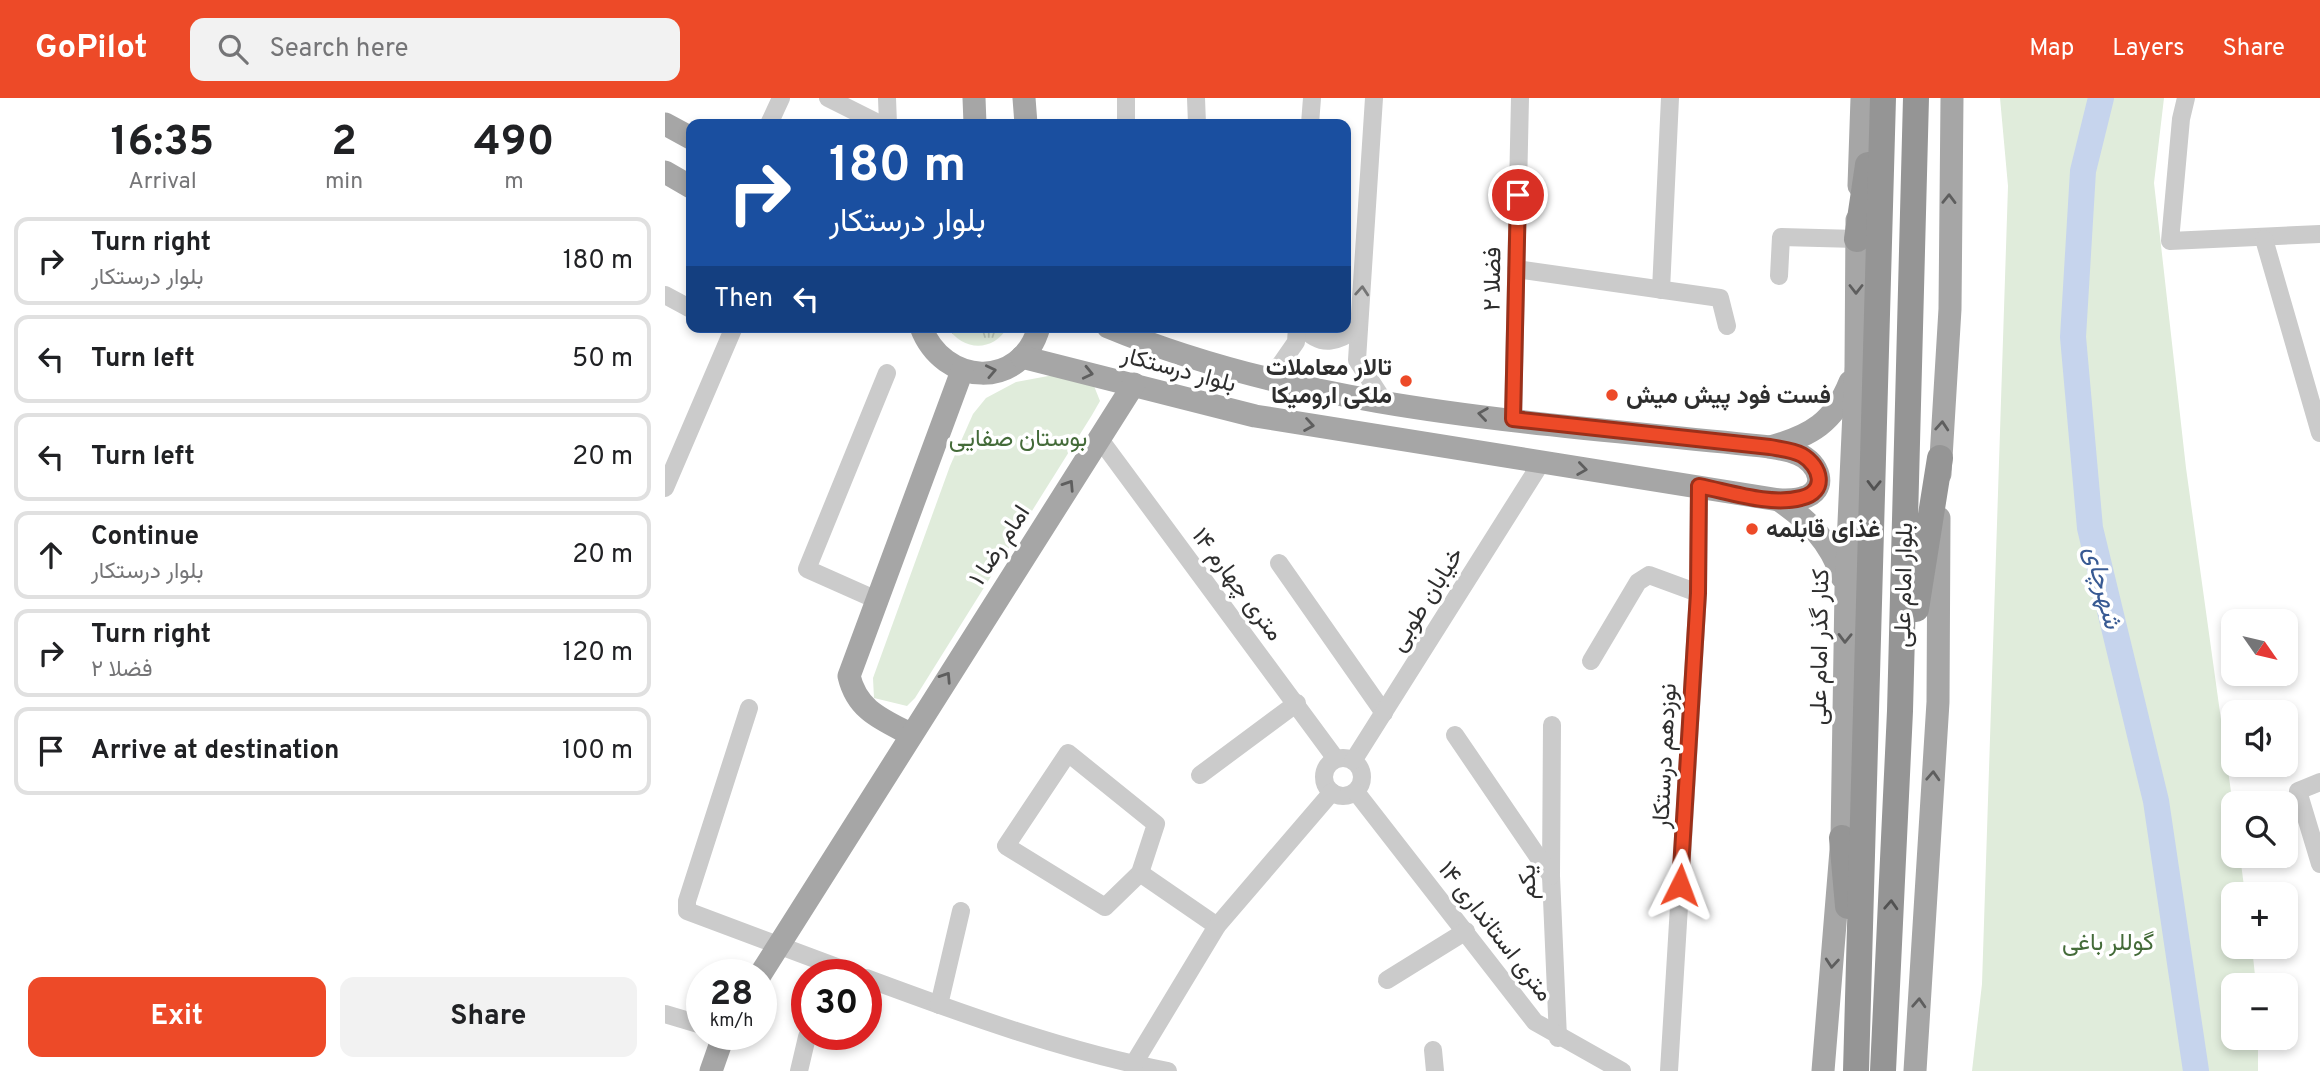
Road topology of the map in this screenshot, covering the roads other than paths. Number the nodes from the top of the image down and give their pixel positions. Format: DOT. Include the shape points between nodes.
graph roads {
  1 [pos="781,98"];
  2 [pos="828,98"];
  3 [pos="887,98"];
  4 [pos="974,98"];
  5 [pos="1024,98"];
  6 [pos="1126,98"];
  7 [pos="1196,98"];
  8 [pos="1312,98"];
  9 [pos="1374,98"];
  10 [pos="1520,98"];
  11 [pos="1670,98"];
  12 [pos="1862,98"];
  13 [pos="1881,98"];
  14 [pos="1916,98"];
  15 [pos="1951,98"];
  16 [pos="2186,98"];
  17 [pos="771,119"];
  18 [pos="870,119"];
  19 [pos="888,119"];
  20 [pos="975,119"];
  21 [pos="1026,119"];
  22 [pos="1126,119"];
  23 [pos="1197,119"];
  24 [pos="1310,119"];
  25 [pos="665,124"];
  26 [pos="686,135"];
  27 [pos="665,172"];
  28 [pos="686,184"];
  29 [pos="2320,234"];
  30 [pos="1857,239"];
  31 [pos="2264,239"];
  32 [pos="1516,269"];
  33 [pos="1779,276"];
  34 [pos="1661,290"];
  35 [pos="665,295"];
  36 [pos="686,306"];
  37 [pos="1727,326"];
  38 [pos="1359,327"];
  39 [pos="729,333"];
  40 [pos="924,333"];
  41 [pos="1037,333"];
  42 [pos="1122,333"];
  43 [pos="1297,333"];
  44 [pos="1308,333"];
  45 [pos="1022,357"];
  46 [pos="1856,367"];
  47 [pos="962,371"];
  48 [pos="887,373"];
  49 [pos="1269,381"];
  50 [pos="1133,384"];
  51 [pos="1383,401"];
  52 [pos="1513,419"];
  53 [pos="2320,433"];
  54 [pos="1099,438"];
  55 [pos="1770,447"];
  56 [pos="1940,458"];
  57 [pos="1541,463"];
  58 [pos="1699,486"];
  59 [pos="665,488"];
  60 [pos="1779,500"];
  61 [pos="1279,563"];
  62 [pos="1846,589"];
  63 [pos="1698,593"];
  64 [pos="879,601"];
  65 [pos="1591,661"];
  66 [pos="1297,704"];
  67 [pos="749,708"];
  68 [pos="1900,711"];
  69 [pos="1384,713"];
  70 [pos="1552,724"];
  71 [pos="910,734"];
  72 [pos="1455,735"];
  73 [pos="1345,760"];
  74 [pos="1200,775"];
  75 [pos="2320,782"];
  76 [pos="1332,792"];
  77 [pos="1356,792"];
  78 [pos="1842,838"];
  79 [pos="2320,864"];
  80 [pos="1139,873"];
  81 [pos="1551,876"];
  82 [pos="961,911"];
  83 [pos="1217,926"];
  84 [pos="1466,930"];
  85 [pos="778,944"];
  86 [pos="769,959"];
  87 [pos="817,959"];
  88 [pos="1387,979"];
  89 [pos="882,984"];
  90 [pos="939,1005"];
  91 [pos="665,1014"];
  92 [pos="686,1020"];
  93 [pos="1558,1038"];
  94 [pos="1858,1044"];
  95 [pos="718,1050"];
  96 [pos="804,1050"];
  97 [pos="1433,1050"];
  98 [pos="1133,1068"];
  99 [pos="711,1071"];
  100 [pos="799,1071"];
  101 [pos="1168,1071"];
  102 [pos="1436,1071"];
  103 [pos="1622,1071"];
  104 [pos="1669,1071"];
  105 [pos="1823,1071"];
  106 [pos="1856,1071"];
  107 [pos="1883,1071"];
  108 [pos="1915,1071"];
  1 -- 17 [label="street"];
  2 -- 18 [label="street"];
  3 -- 19 [label="street"];
  4 -- 20 [label="main road"];
  5 -- 21 [label="main road"];
  6 -- 22 [label="street"];
  7 -- 23 [label="street"];
  8 -- 24 [label="street"];
  38 -- 9 [label="street, one-way"];
  10 -- 32 [label="street, فضلا ۲"];
  11 -- 34 [label="street"];
  12 -- 30 [label="main road, کنار گذر امام علی"];
  13 -- 30 [label="highway"];
  13 -- 94 [label="highway, بلوار امام علی, one-way"];
  14 -- 68 [label="highway, بلوار امام علی"];
  56 -- 15 [label="main road, one-way" via="1950,309"];
  16 -- 31 [label="street" via="2170,241"];
  25 -- 26 [label="main road"];
  27 -- 28 [label="main road"];
  29 -- 31 [label="street"];
  30 -- 33 [label="street" via="1781,237"];
  30 -- 46 [label="main road, کنار گذر امام علی, one-way"];
  31 -- 53 [label="street"];
  32 -- 34 [label="street"];
  32 -- 52 [label="street, فضلا ۲"];
  34 -- 37 [label="street" via="1720,298"];
  35 -- 36 [label="street"];
  38 -- 44 [label="street" via="1342,340 1326,342"];
  38 -- 51 [label="street" via="1357,360"];
  39 -- 59 [label="street"];
  40 -- 47 [label="main road" via="935,354"];
  41 -- 45 [label="main road"];
  42 -- 49 [label="main road, بلوار درستکار"];
  43 -- 49 [label="street" via="1296,342"];
  47 -- 45 [label="main road, one-way" via="994,372"];
  45 -- 50 [label="main road, بلوار درستکار, one-way"];
  46 -- 55 [label="main road" via="1840,407 1827,421 1795,440"];
  46 -- 62 [label="main road, کنار گذر امام علی"];
  47 -- 64 [label="main road"];
  48 -- 64 [label="street" via="807,569"];
  49 -- 51 [label="main road, بلوار درستکار"];
  50 -- 54 [label="main road, امام رضا ۱"];
  50 -- 57 [label="main road, بلوار درستکار, one-way" via="1255,416"];
  52 -- 51 [label="main road, بلوار درستکار, one-way"];
  52 -- 55 [label="main road, بلوار درستکار"];
  54 -- 66 [label="street, ۱۴ متری چهارم"];
  71 -- 54 [label="main road, امام رضا ۱, one-way"];
  55 -- 60 [label="main road, بلوار درستکار" via="1800,454 1817,468 1820,481 1817,489 1803,498"];
  56 -- 68 [label="highway"];
  108 -- 56 [label="main road, one-way" via="1938,702"];
  57 -- 58 [label="main road, بلوار درستکار, one-way"];
  57 -- 69 [label="street, خیابان طوبی"];
  58 -- 60 [label="main road, بلوار درستکار"];
  58 -- 63 [label="street, نوزدهم درستکار"];
  60 -- 62 [label="main road" via="1809,521 1834,553"];
  61 -- 69 [label="street"];
  62 -- 78 [label="main road, کنار گذر امام علی, one-way"];
  63 -- 65 [label="street" via="1649,575 1638,582"];
  63 -- 104 [label="street, نوزدهم درستکار"];
  64 -- 71 [label="main road" via="849,676 853,694 867,712"];
  66 -- 73 [label="street, ۱۴ متری چهارم"];
  66 -- 74 [label="street"];
  67 -- 85 [label="street" via="687,911"];
  107 -- 68 [label="highway, بلوار امام علی, one-way"];
  69 -- 73 [label="street, خیابان طوبی"];
  70 -- 81 [label="street, یکم"];
  71 -- 85 [label="main road, امام رضا ۱"];
  72 -- 81 [label="street"];
  73 -- 76 [label="street" via="1328,766 1326,784"];
  73 -- 77 [label="street" via="1362,775"];
  75 -- 79 [label="street" via="2298,791"];
  76 -- 77 [label="street" via="1339,796"];
  76 -- 83 [label="street"];
  77 -- 84 [label="street, ۱۴ متری استانداری"];
  78 -- 94 [label="highway"];
  78 -- 105 [label="main road, کنار گذر امام علی, one-way"];
  80 -- 80 [label="street" via="1156,824 1068,753 1006,846 1105,907"];
  80 -- 83 [label="street"];
  81 -- 93 [label="street, یکم"];
  82 -- 90 [label="street"];
  83 -- 98 [label="street"];
  84 -- 88 [label="street"];
  84 -- 93 [label="street, ۱۴ متری استانداری" via="1535,1022"];
  85 -- 86 [label="main road, امام رضا ۱"];
  85 -- 87 [label="street"];
  89 -- 90 [label="street"];
  90 -- 98 [label="street"];
  91 -- 92 [label="street"];
  93 -- 103 [label="street, ۱۴ متری استانداری"];
  94 -- 106 [label="highway, بلوار امام علی"];
  95 -- 99 [label="main road"];
  96 -- 100 [label="street"];
  97 -- 102 [label="street"];
  98 -- 101 [label="street"];
}
